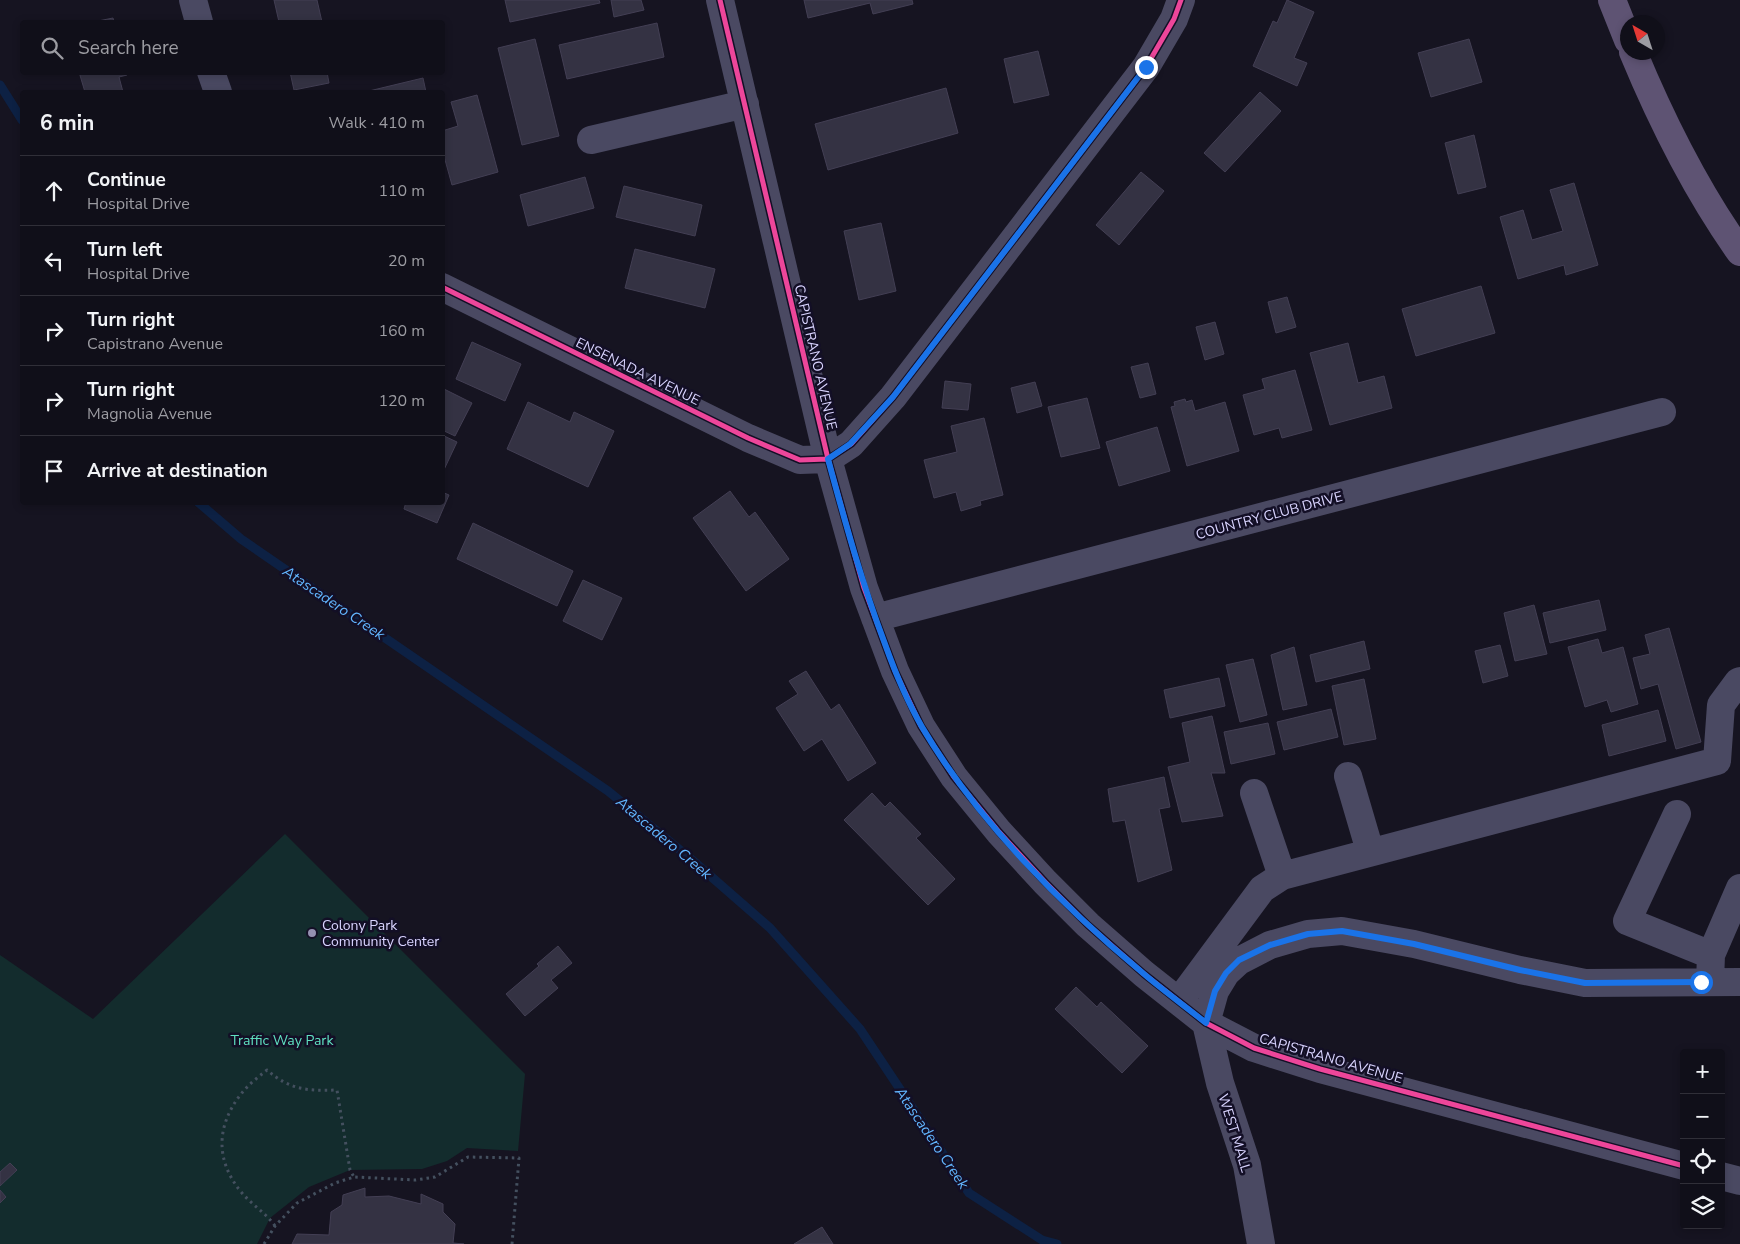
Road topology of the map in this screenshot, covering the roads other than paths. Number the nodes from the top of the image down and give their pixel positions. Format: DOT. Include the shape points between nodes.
graph roads {
  1 [pos="193,0"];
  2 [pos="720,0"];
  3 [pos="1181,0"];
  4 [pos="1612,0"];
  5 [pos="198,20"];
  6 [pos="1620,20"];
  7 [pos="1636,60"];
  8 [pos="212,75"];
  9 [pos="217,90"];
  10 [pos="745,104"];
  11 [pos="591,140"];
  12 [pos="1740,252"];
  13 [pos="445,288"];
  14 [pos="1662,412"];
  15 [pos="828,459"];
  16 [pos="875,618"];
  17 [pos="1740,681"];
  18 [pos="1348,776"];
  19 [pos="1254,793"];
  20 [pos="1677,814"];
  21 [pos="1370,851"];
  22 [pos="1282,876"];
  23 [pos="1740,888"];
  24 [pos="1711,969"];
  25 [pos="1740,982"];
  26 [pos="1179,1001"];
  27 [pos="1206,1023"];
  28 [pos="1680,1165"];
  29 [pos="1725,1177"];
  30 [pos="1740,1181"];
  31 [pos="1261,1244"];
  1 -- 5 [label="street"];
  2 -- 10 [label="street, CAPISTRANO AVENUE"];
  3 -- 15 [label="street" via="1174,19 1146,67 954,318 893,397 850,444"];
  4 -- 6 [label="main road"];
  7 -- 12 [label="main road" via="1678,151"];
  8 -- 9 [label="street"];
  10 -- 11 [label="street"];
  10 -- 15 [label="street, CAPISTRANO AVENUE"];
  13 -- 15 [label="street, ENSENADA AVENUE" via="748,438 800,460"];
  14 -- 16 [label="street, COUNTRY CLUB DRIVE"];
  15 -- 16 [label="street, CAPISTRANO AVENUE"];
  16 -- 26 [label="street, CAPISTRANO AVENUE" via="921,726 960,784 999,832 1088,925"];
  17 -- 21 [label="street" via="1721,705 1717,761"];
  18 -- 21 [label="street"];
  19 -- 22 [label="street"];
  20 -- 24 [label="street" via="1627,921"];
  21 -- 22 [label="street"];
  22 -- 26 [label="street" via="1262,889"];
  23 -- 24 [label="street"];
  24 -- 25 [label="street"];
  24 -- 27 [label="street" via="1585,983 1342,931 1308,934 1270,945 1239,960 1215,991"];
  26 -- 27 [label="street, CAPISTRANO AVENUE"];
  27 -- 28 [label="street, CAPISTRANO AVENUE" via="1254,1048 1320,1069"];
  27 -- 31 [label="street, WEST MALL" via="1220,1083 1247,1165"];
  29 -- 30 [label="street"];
}
